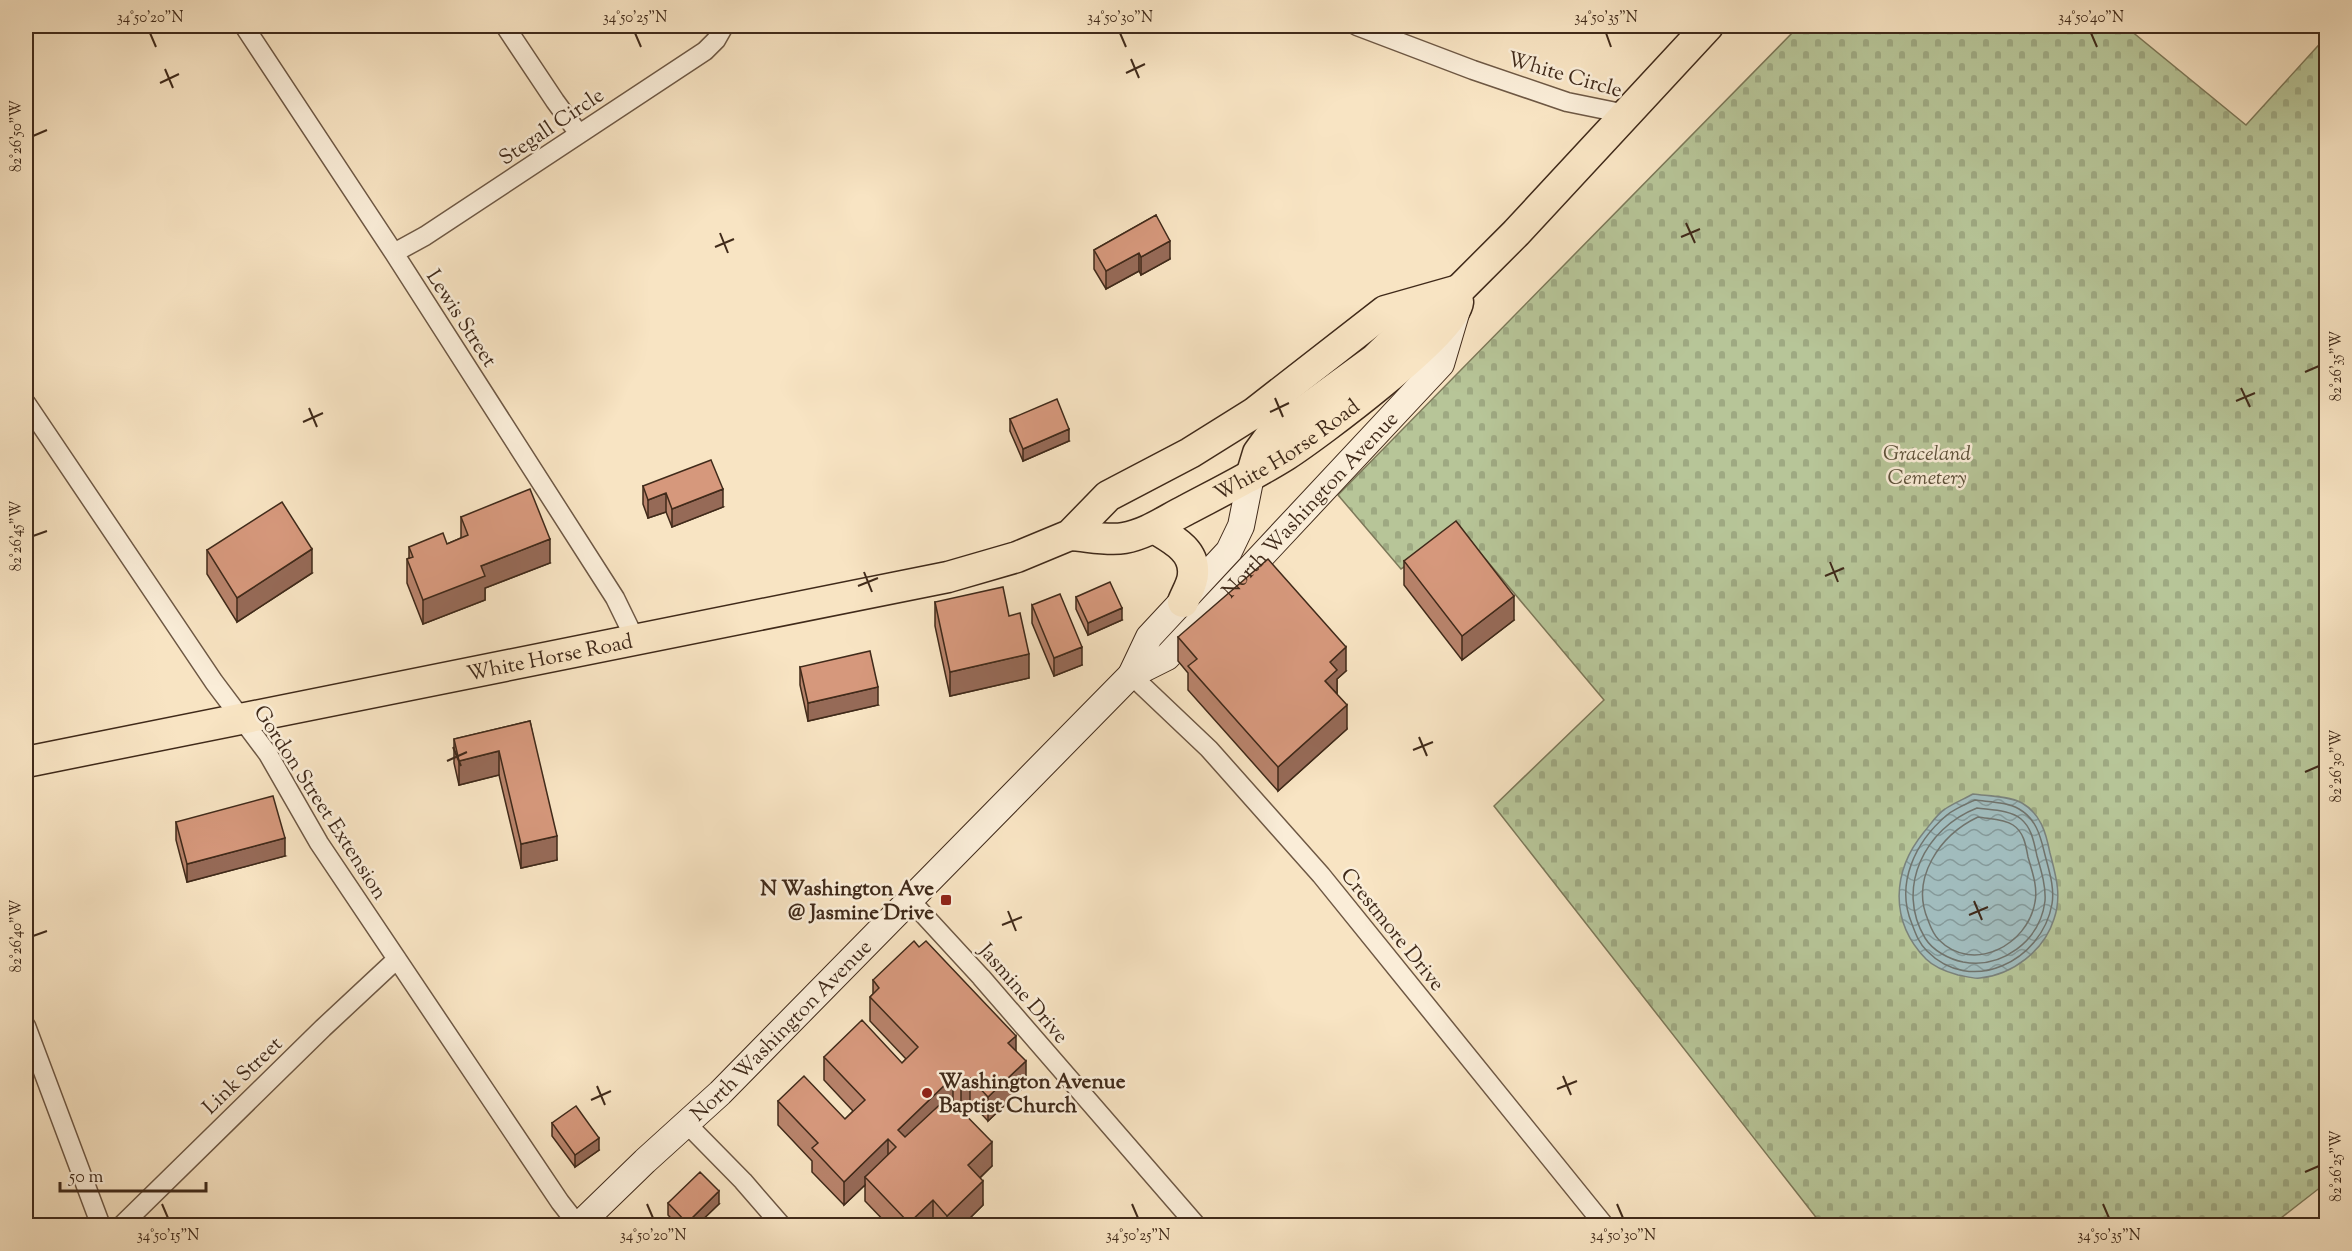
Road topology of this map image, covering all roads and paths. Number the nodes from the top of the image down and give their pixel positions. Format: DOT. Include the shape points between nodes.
graph roads {
  1 [pos="244,26"];
  2 [pos="505,26"];
  3 [pos="724,26"];
  4 [pos="1357,26"];
  5 [pos="1708,26"];
  6 [pos="1626,114"];
  7 [pos="579,134"];
  8 [pos="394,253"];
  9 [pos="1458,300"];
  10 [pos="26,403"];
  11 [pos="1251,476"];
  12 [pos="1154,528"];
  13 [pos="1070,535"];
  14 [pos="1183,602"];
  15 [pos="635,639"];
  16 [pos="1131,675"];
  17 [pos="242,719"];
  18 [pos="26,762"];
  19 [pos="911,901"];
  20 [pos="397,959"];
  21 [pos="26,1026"];
  22 [pos="686,1123"];
  23 [pos="101,1226"];
  24 [pos="121,1226"];
  25 [pos="578,1226"];
  26 [pos="782,1226"];
  27 [pos="1197,1226"];
  28 [pos="1605,1226"];
  1 -- 8 [label="street, Lewis Street"];
  2 -- 7 [label="street"];
  3 -- 7 [label="street, Stegall Circle" via="705,51"];
  4 -- 6 [label="street, White Circle" via="1567,102"];
  5 -- 6 [label="highway, White Horse Road"];
  6 -- 9 [label="highway, White Horse Road"];
  7 -- 8 [label="street, Stegall Circle"];
  8 -- 15 [label="street, Lewis Street" via="615,597"];
  9 -- 11 [label="highway" via="1407,328 1374,360 1271,435 1258,453"];
  9 -- 13 [label="highway, White Horse Road" via="1385,311 1254,412 1190,453 1108,496"];
  9 -- 16 [label="main road, North Washington Avenue" via="1441,364 1167,657"];
  10 -- 17 [label="street, Gordon Street Extension"];
  11 -- 12 [label="highway, White Horse Road"];
  11 -- 14 [label="main road, North Washington Avenue" via="1241,526 1229,551"];
  12 -- 13 [label="highway, White Horse Road" via="1123,539"];
  12 -- 14 [label="highway" via="1174,538 1191,559 1193,575"];
  13 -- 15 [label="highway, White Horse Road" via="1017,557 948,578"];
  14 -- 16 [label="main road, North Washington Avenue" via="1149,637"];
  15 -- 17 [label="highway, White Horse Road"];
  16 -- 19 [label="main road, North Washington Avenue"];
  16 -- 28 [label="street, Crestmore Drive" via="1209,749 1313,866"];
  17 -- 18 [label="highway, White Horse Road"];
  17 -- 20 [label="street, Gordon Street Extension"];
  19 -- 22 [label="main road, North Washington Avenue"];
  19 -- 27 [label="street, Jasmine Drive"];
  20 -- 24 [label="street, Link Street"];
  20 -- 25 [label="street, Gordon Street Extension"];
  21 -- 23 [label="street"];
  22 -- 25 [label="main road, North Washington Avenue"];
  22 -- 26 [label="street"];
}
